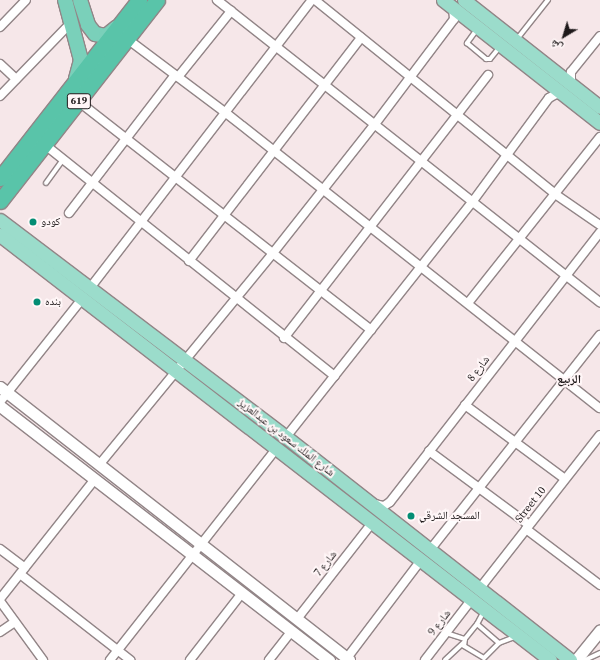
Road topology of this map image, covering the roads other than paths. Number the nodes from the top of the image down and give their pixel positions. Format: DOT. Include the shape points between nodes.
graph roads {
  1 [pos="26,0"];
  2 [pos="65,0"];
  3 [pos="80,0"];
  4 [pos="138,0"];
  5 [pos="157,0"];
  6 [pos="217,0"];
  7 [pos="314,0"];
  8 [pos="548,0"];
  9 [pos="467,1"];
  10 [pos="448,4"];
  11 [pos="231,11"];
  12 [pos="466,19"];
  13 [pos="88,25"];
  14 [pos="0,27"];
  15 [pos="69,28"];
  16 [pos="475,32"];
  17 [pos="122,33"];
  18 [pos="600,36"];
  19 [pos="361,38"];
  20 [pos="513,46"];
  21 [pos="277,47"];
  22 [pos="498,49"];
  23 [pos="0,64"];
  24 [pos="488,75"];
  25 [pos="176,76"];
  26 [pos="410,78"];
  27 [pos="16,79"];
  28 [pos="76,79"];
  29 [pos="325,85"];
  30 [pos="568,90"];
  31 [pos="0,96"];
  32 [pos="78,101"];
  33 [pos="600,107"];
  34 [pos="226,113"];
  35 [pos="458,116"];
  36 [pos="600,123"];
  37 [pos="375,124"];
  38 [pos="600,137"];
  39 [pos="126,138"];
  40 [pos="44,144"];
  41 [pos="274,151"];
  42 [pos="508,156"];
  43 [pos="62,161"];
  44 [pos="422,161"];
  45 [pos="0,178"];
  46 [pos="176,178"];
  47 [pos="46,183"];
  48 [pos="92,183"];
  49 [pos="322,190"];
  50 [pos="555,194"];
  51 [pos="0,201"];
  52 [pos="473,201"];
  53 [pos="69,213"];
  54 [pos="224,215"];
  55 [pos="0,220"];
  56 [pos="142,223"];
  57 [pos="600,225"];
  58 [pos="370,227"];
  59 [pos="600,232"];
  60 [pos="0,235"];
  61 [pos="521,239"];
  62 [pos="273,254"];
  63 [pos="189,261"];
  64 [pos="421,267"];
  65 [pos="567,276"];
  66 [pos="320,292"];
  67 [pos="86,294"];
  68 [pos="236,298"];
  69 [pos="600,302"];
  70 [pos="468,303"];
  71 [pos="371,330"];
  72 [pos="600,335"];
  73 [pos="284,338"];
  74 [pos="515,340"];
  75 [pos="186,360"];
  76 [pos="176,372"];
  77 [pos="335,376"];
  78 [pos="564,380"];
  79 [pos="3,390"];
  80 [pos="0,402"];
  81 [pos="465,405"];
  82 [pos="0,406"];
  83 [pos="600,408"];
  84 [pos="600,435"];
  85 [pos="286,437"];
  86 [pos="515,442"];
  87 [pos="276,449"];
  88 [pos="429,450"];
  89 [pos="99,465"];
  90 [pos="95,479"];
  91 [pos="565,479"];
  92 [pos="479,488"];
  93 [pos="369,503"];
  94 [pos="372,522"];
  95 [pos="528,527"];
  96 [pos="202,545"];
  97 [pos="0,549"];
  98 [pos="430,550"];
  99 [pos="194,556"];
  100 [pos="422,560"];
  101 [pos="23,571"];
  102 [pos="600,585"];
  103 [pos="480,588"];
  104 [pos="242,593"];
  105 [pos="472,599"];
  106 [pos="0,600"];
  107 [pos="485,609"];
  108 [pos="297,619"];
  109 [pos="15,622"];
  110 [pos="477,624"];
  111 [pos="600,630"];
  112 [pos="292,631"];
  113 [pos="0,632"];
  114 [pos="446,633"];
  115 [pos="519,636"];
  116 [pos="465,640"];
  117 [pos="499,643"];
  118 [pos="118,651"];
  119 [pos="599,655"];
  120 [pos="348,659"];
  121 [pos="43,660"];
  122 [pos="110,660"];
  123 [pos="130,660"];
  124 [pos="190,660"];
  125 [pos="269,660"];
  126 [pos="329,660"];
  127 [pos="425,660"];
  128 [pos="446,660"];
  129 [pos="550,660"];
  130 [pos="570,660"];
  131 [pos="576,660"];
  132 [pos="585,660"];
  1 -- 14 [label="street"];
  2 -- 15 [label="highway"];
  3 -- 13 [label="highway"];
  4 -- 17 [label="highway, 619"];
  5 -- 17 [label="highway, 619"];
  6 -- 11 [label="street"];
  7 -- 19 [label="street"];
  7 -- 21 [label="street"];
  8 -- 20 [label="lane"];
  9 -- 20 [label="main road"];
  10 -- 12 [label="main road"];
  10 -- 26 [label="street" via="454,20"];
  11 -- 21 [label="street"];
  11 -- 25 [label="street"];
  12 -- 16 [label="lane"];
  12 -- 20 [label="main road"];
  13 -- 15 [label="highway" via="83,34"];
  13 -- 17 [label="highway" via="95,34 102,36"];
  15 -- 27 [label="street"];
  15 -- 28 [label="highway" via="81,60"];
  16 -- 22 [label="lane"];
  16 -- 22 [label="lane" via="467,43 486,59 490,59"];
  17 -- 25 [label="street"];
  17 -- 28 [label="highway, 619"];
  17 -- 32 [label="highway, 619"];
  18 -- 30 [label="street" via="569,75"];
  19 -- 26 [label="street"];
  19 -- 29 [label="street"];
  20 -- 22 [label="lane"];
  20 -- 30 [label="main road"];
  21 -- 29 [label="street"];
  21 -- 34 [label="street"];
  23 -- 27 [label="street"];
  24 -- 35 [label="street"];
  25 -- 34 [label="street"];
  25 -- 39 [label="street"];
  26 -- 35 [label="street"];
  26 -- 37 [label="street"];
  27 -- 31 [label="street"];
  28 -- 45 [label="highway, 619"];
  29 -- 37 [label="street"];
  29 -- 41 [label="street"];
  30 -- 33 [label="main road"];
  30 -- 36 [label="main road"];
  30 -- 42 [label="street" via="549,98"];
  32 -- 39 [label="street"];
  32 -- 40 [label="highway, 619"];
  34 -- 41 [label="street"];
  34 -- 46 [label="street"];
  35 -- 42 [label="street"];
  35 -- 44 [label="street"];
  37 -- 44 [label="street"];
  37 -- 49 [label="street"];
  38 -- 50 [label="street"];
  39 -- 46 [label="street"];
  39 -- 48 [label="street"];
  40 -- 43 [label="street"];
  40 -- 51 [label="highway, 619"];
  41 -- 49 [label="street"];
  41 -- 54 [label="street"];
  42 -- 50 [label="street"];
  42 -- 52 [label="street"];
  43 -- 47 [label="lane"];
  43 -- 48 [label="street"];
  44 -- 52 [label="street"];
  44 -- 58 [label="street"];
  46 -- 54 [label="street"];
  46 -- 56 [label="street"];
  48 -- 53 [label="street"];
  48 -- 56 [label="street"];
  49 -- 58 [label="street"];
  49 -- 62 [label="street"];
  50 -- 57 [label="street"];
  50 -- 61 [label="street"];
  52 -- 61 [label="street"];
  52 -- 64 [label="street"];
  54 -- 62 [label="street"];
  54 -- 63 [label="street"];
  55 -- 67 [label="main road, شارع الملك سعود بن عبدالعزيز"];
  56 -- 63 [label="street"];
  56 -- 67 [label="street"];
  58 -- 64 [label="street"];
  58 -- 66 [label="street"];
  59 -- 65 [label="street, شارع 8"];
  60 -- 67 [label="main road, شارع الملك سعود بن عبدالعزيز"];
  61 -- 65 [label="street"];
  61 -- 70 [label="street"];
  62 -- 66 [label="street"];
  62 -- 68 [label="street"];
  63 -- 68 [label="street"];
  64 -- 70 [label="street"];
  64 -- 71 [label="street"];
  65 -- 69 [label="street"];
  65 -- 74 [label="street, شارع 8"];
  66 -- 71 [label="street"];
  66 -- 73 [label="street"];
  67 -- 75 [label="main road, شارع الملك سعود بن عبدالعزيز"];
  67 -- 76 [label="main road, شارع الملك سعود بن عبدالعزيز"];
  67 -- 79 [label="street"];
  68 -- 73 [label="street"];
  68 -- 75 [label="street"];
  70 -- 74 [label="street"];
  71 -- 77 [label="street"];
  72 -- 78 [label="street"];
  73 -- 77 [label="street"];
  74 -- 78 [label="street"];
  74 -- 81 [label="street, شارع 8"];
  75 -- 76 [label="street"];
  75 -- 85 [label="main road, شارع الملك سعود بن عبدالعزيز"];
  76 -- 87 [label="main road, شارع الملك سعود بن عبدالعزيز"];
  76 -- 89 [label="street"];
  77 -- 85 [label="street"];
  78 -- 83 [label="street"];
  78 -- 86 [label="street"];
  79 -- 80 [label="street"];
  79 -- 89 [label="street"];
  81 -- 86 [label="street"];
  81 -- 88 [label="street, شارع 8"];
  82 -- 90 [label="street"];
  84 -- 91 [label="street, Street 10"];
  85 -- 93 [label="main road, شارع الملك سعود بن عبدالعزيز"];
  86 -- 91 [label="street"];
  86 -- 92 [label="street"];
  87 -- 94 [label="main road, شارع الملك سعود بن عبدالعزيز"];
  87 -- 96 [label="street"];
  88 -- 92 [label="street"];
  88 -- 93 [label="street, شارع 8" via="390,502 384,506"];
  89 -- 96 [label="street"];
  90 -- 99 [label="street"];
  90 -- 101 [label="street"];
  91 -- 95 [label="street, Street 10"];
  92 -- 95 [label="street"];
  92 -- 98 [label="street"];
  93 -- 98 [label="main road, شارع الملك سعود بن عبدالعزيز"];
  94 -- 100 [label="main road, شارع الملك سعود بن عبدالعزيز"];
  94 -- 108 [label="street, شارع 7"];
  95 -- 102 [label="street"];
  95 -- 103 [label="street, Street 10"];
  96 -- 99 [label="street"];
  96 -- 108 [label="street"];
  97 -- 101 [label="street"];
  98 -- 103 [label="main road, شارع الملك سعود بن عبدالعزيز"];
  99 -- 104 [label="street"];
  99 -- 118 [label="street"];
  100 -- 105 [label="main road, شارع الملك سعود بن عبدالعزيز"];
  100 -- 120 [label="street"];
  101 -- 106 [label="street"];
  101 -- 118 [label="street"];
  103 -- 130 [label="main road, شارع الملك سعود بن عبدالعزيز"];
  104 -- 112 [label="street"];
  104 -- 124 [label="street"];
  105 -- 107 [label="main road, شارع الملك سعود بن عبدالعزيز"];
  105 -- 114 [label="street, شارع 9"];
  106 -- 109 [label="street"];
  107 -- 110 [label="lane"];
  107 -- 115 [label="main road, شارع الملك سعود بن عبدالعزيز"];
  108 -- 120 [label="street"];
  109 -- 113 [label="street"];
  109 -- 121 [label="street"];
  110 -- 116 [label="lane"];
  110 -- 117 [label="lane"];
  111 -- 131 [label="street"];
  112 -- 125 [label="street"];
  112 -- 126 [label="street"];
  114 -- 116 [label="lane"];
  114 -- 127 [label="street, شارع 9"];
  115 -- 117 [label="lane"];
  115 -- 129 [label="main road, شارع الملك سعود بن عبدالعزيز"];
  116 -- 117 [label="lane" via="464,646 484,658"];
  116 -- 128 [label="lane"];
  118 -- 122 [label="street"];
  118 -- 123 [label="street"];
  119 -- 132 [label="lane"];
}
